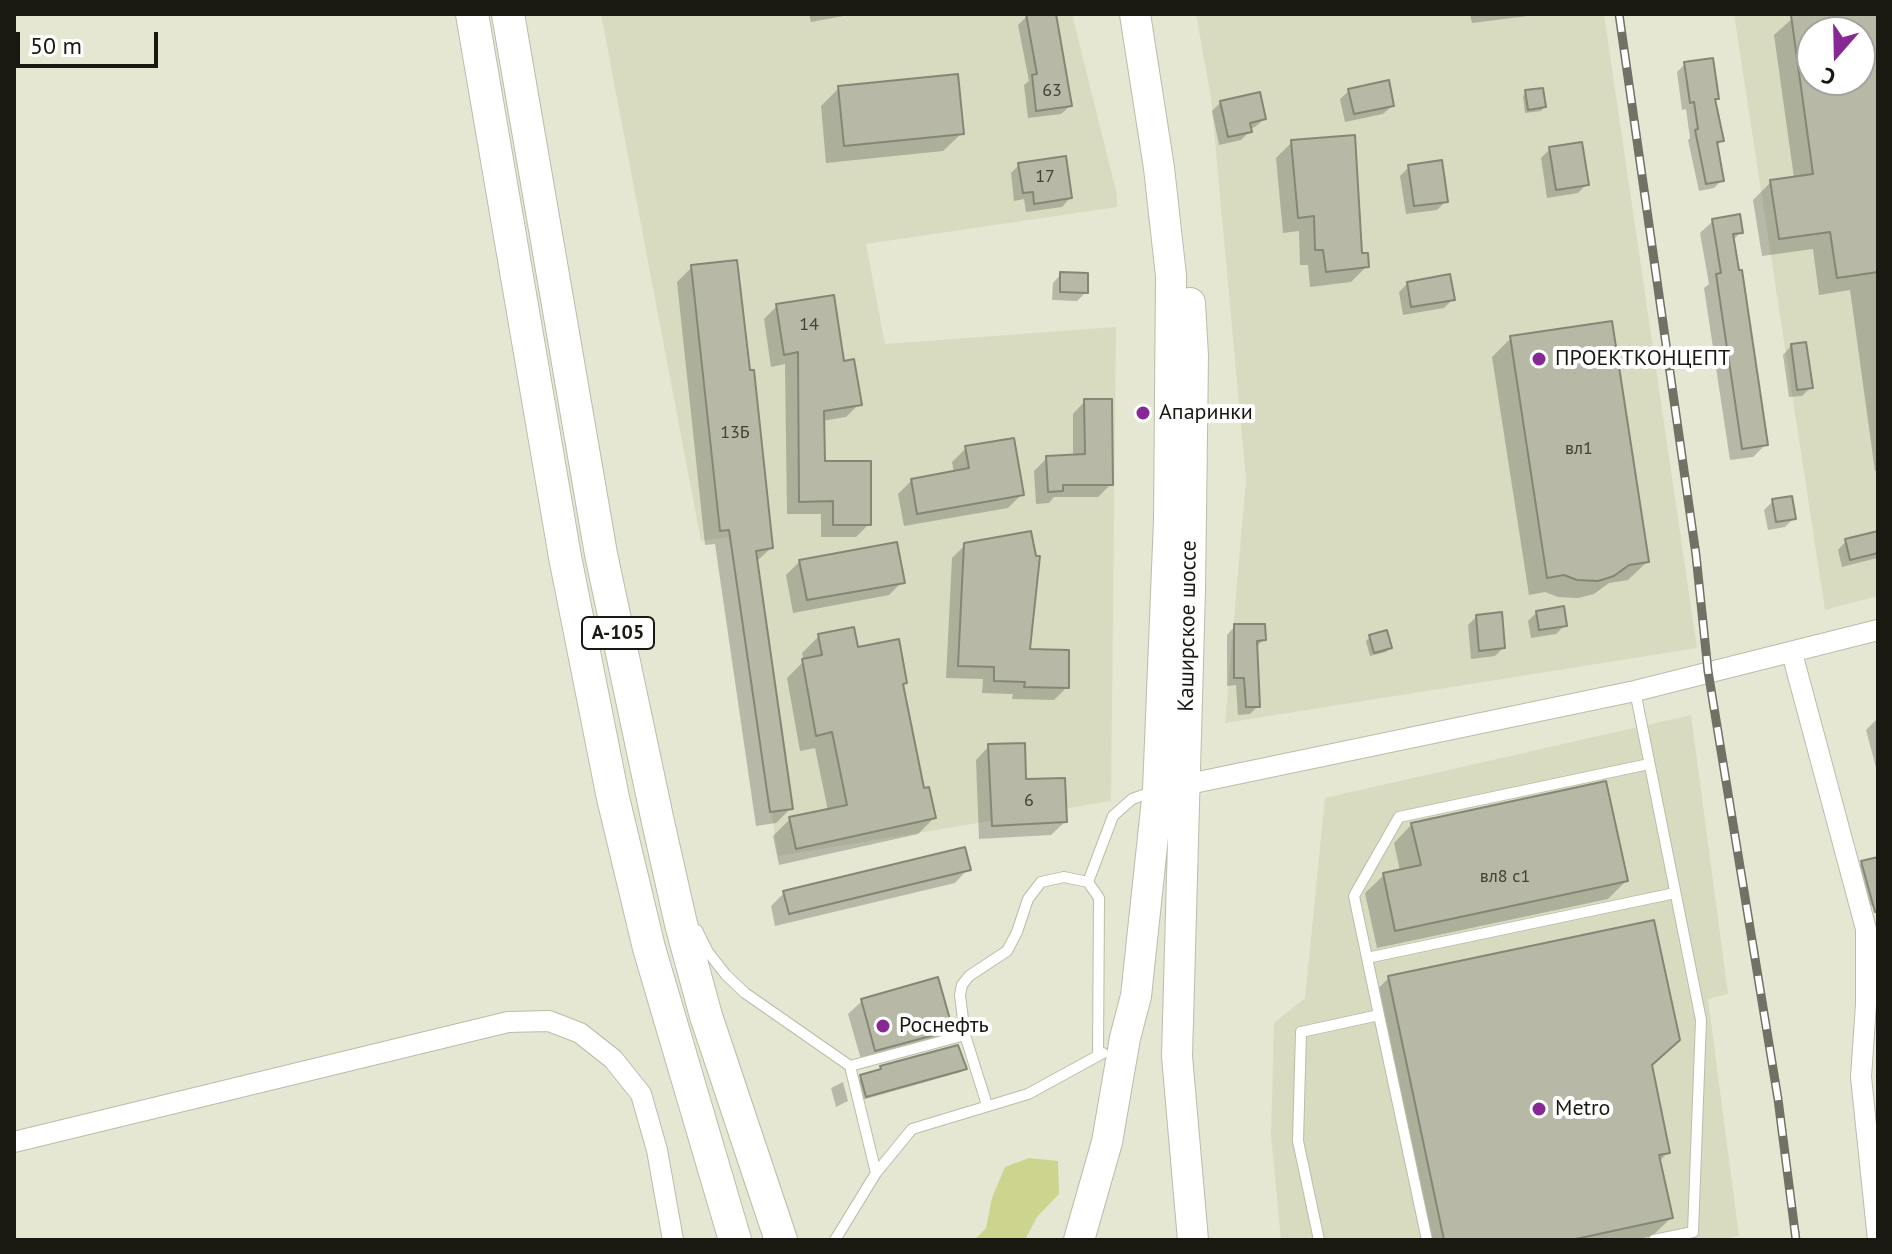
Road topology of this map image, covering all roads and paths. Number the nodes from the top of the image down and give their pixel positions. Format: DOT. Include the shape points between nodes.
graph roads {
  1 [pos="472,14"];
  2 [pos="508,14"];
  3 [pos="1135,14"];
  4 [pos="1146,14"];
  5 [pos="1878,630"];
  6 [pos="1792,653"];
  7 [pos="1635,691"];
  8 [pos="1649,764"];
  9 [pos="1171,787"];
  10 [pos="658,822"];
  11 [pos="1088,882"];
  12 [pos="1675,893"];
  13 [pos="1872,928"];
  14 [pos="1367,958"];
  15 [pos="1136,996"];
  16 [pos="1177,1007"];
  17 [pos="1379,1015"];
  18 [pos="965,1035"];
  19 [pos="1125,1038"];
  20 [pos="1098,1056"];
  21 [pos="850,1066"];
  22 [pos="987,1105"];
  23 [pos="14,1142"];
  24 [pos="876,1173"];
  25 [pos="1878,1237"];
  26 [pos="673,1240"];
  27 [pos="735,1240"];
  28 [pos="781,1240"];
  29 [pos="835,1240"];
  30 [pos="1079,1240"];
  31 [pos="1193,1240"];
  32 [pos="1319,1240"];
  33 [pos="1427,1240"];
  34 [pos="1654,1240"];
  1 -- 27 [label="highway, А-105" via="562,542 613,798 649,948"];
  2 -- 10 [label="highway, А-105" via="601,554"];
  3 -- 9 [label="main road" via="1171,276"];
  4 -- 9 [label="main road, Каширское шоссе" via="1187,249 1193,356 1190,591"];
  5 -- 6 [label="street"];
  6 -- 7 [label="street"];
  6 -- 13 [label="street"];
  7 -- 8 [label="lane"];
  7 -- 9 [label="street"];
  8 -- 12 [label="lane"];
  8 -- 14 [label="lane" via="1399,817 1354,896"];
  9 -- 11 [label="lane" via="1132,799 1113,816"];
  9 -- 15 [label="main road"];
  9 -- 16 [label="main road, Каширское шоссе"];
  10 -- 21 [label="lane" via="687,910 708,952 745,993"];
  10 -- 28 [label="highway, А-105" via="706,1016"];
  11 -- 18 [label="lane" via="1064,877 1041,882 1032,892 1007,951 962,985"];
  11 -- 20 [label="lane" via="1099,898"];
  12 -- 14 [label="lane"];
  12 -- 34 [label="lane" via="1701,1020 1693,1232"];
  13 -- 25 [label="street" via="1861,1077"];
  14 -- 17 [label="lane"];
  15 -- 16 [label="main road" via="1150,980 1159,979 1174,988"];
  15 -- 19 [label="main road"];
  16 -- 31 [label="main road, Каширское шоссе"];
  17 -- 32 [label="lane" via="1301,1032 1298,1141"];
  17 -- 33 [label="lane"];
  18 -- 21 [label="lane"];
  18 -- 22 [label="lane"];
  19 -- 20 [label="lane"];
  19 -- 30 [label="main road" via="1107,1142"];
  20 -- 22 [label="lane" via="1028,1094"];
  21 -- 24 [label="lane"];
  22 -- 24 [label="lane" via="912,1129"];
  23 -- 26 [label="street" via="508,1022 549,1021 580,1033 613,1059 641,1094"];
  24 -- 29 [label="lane"];
}
